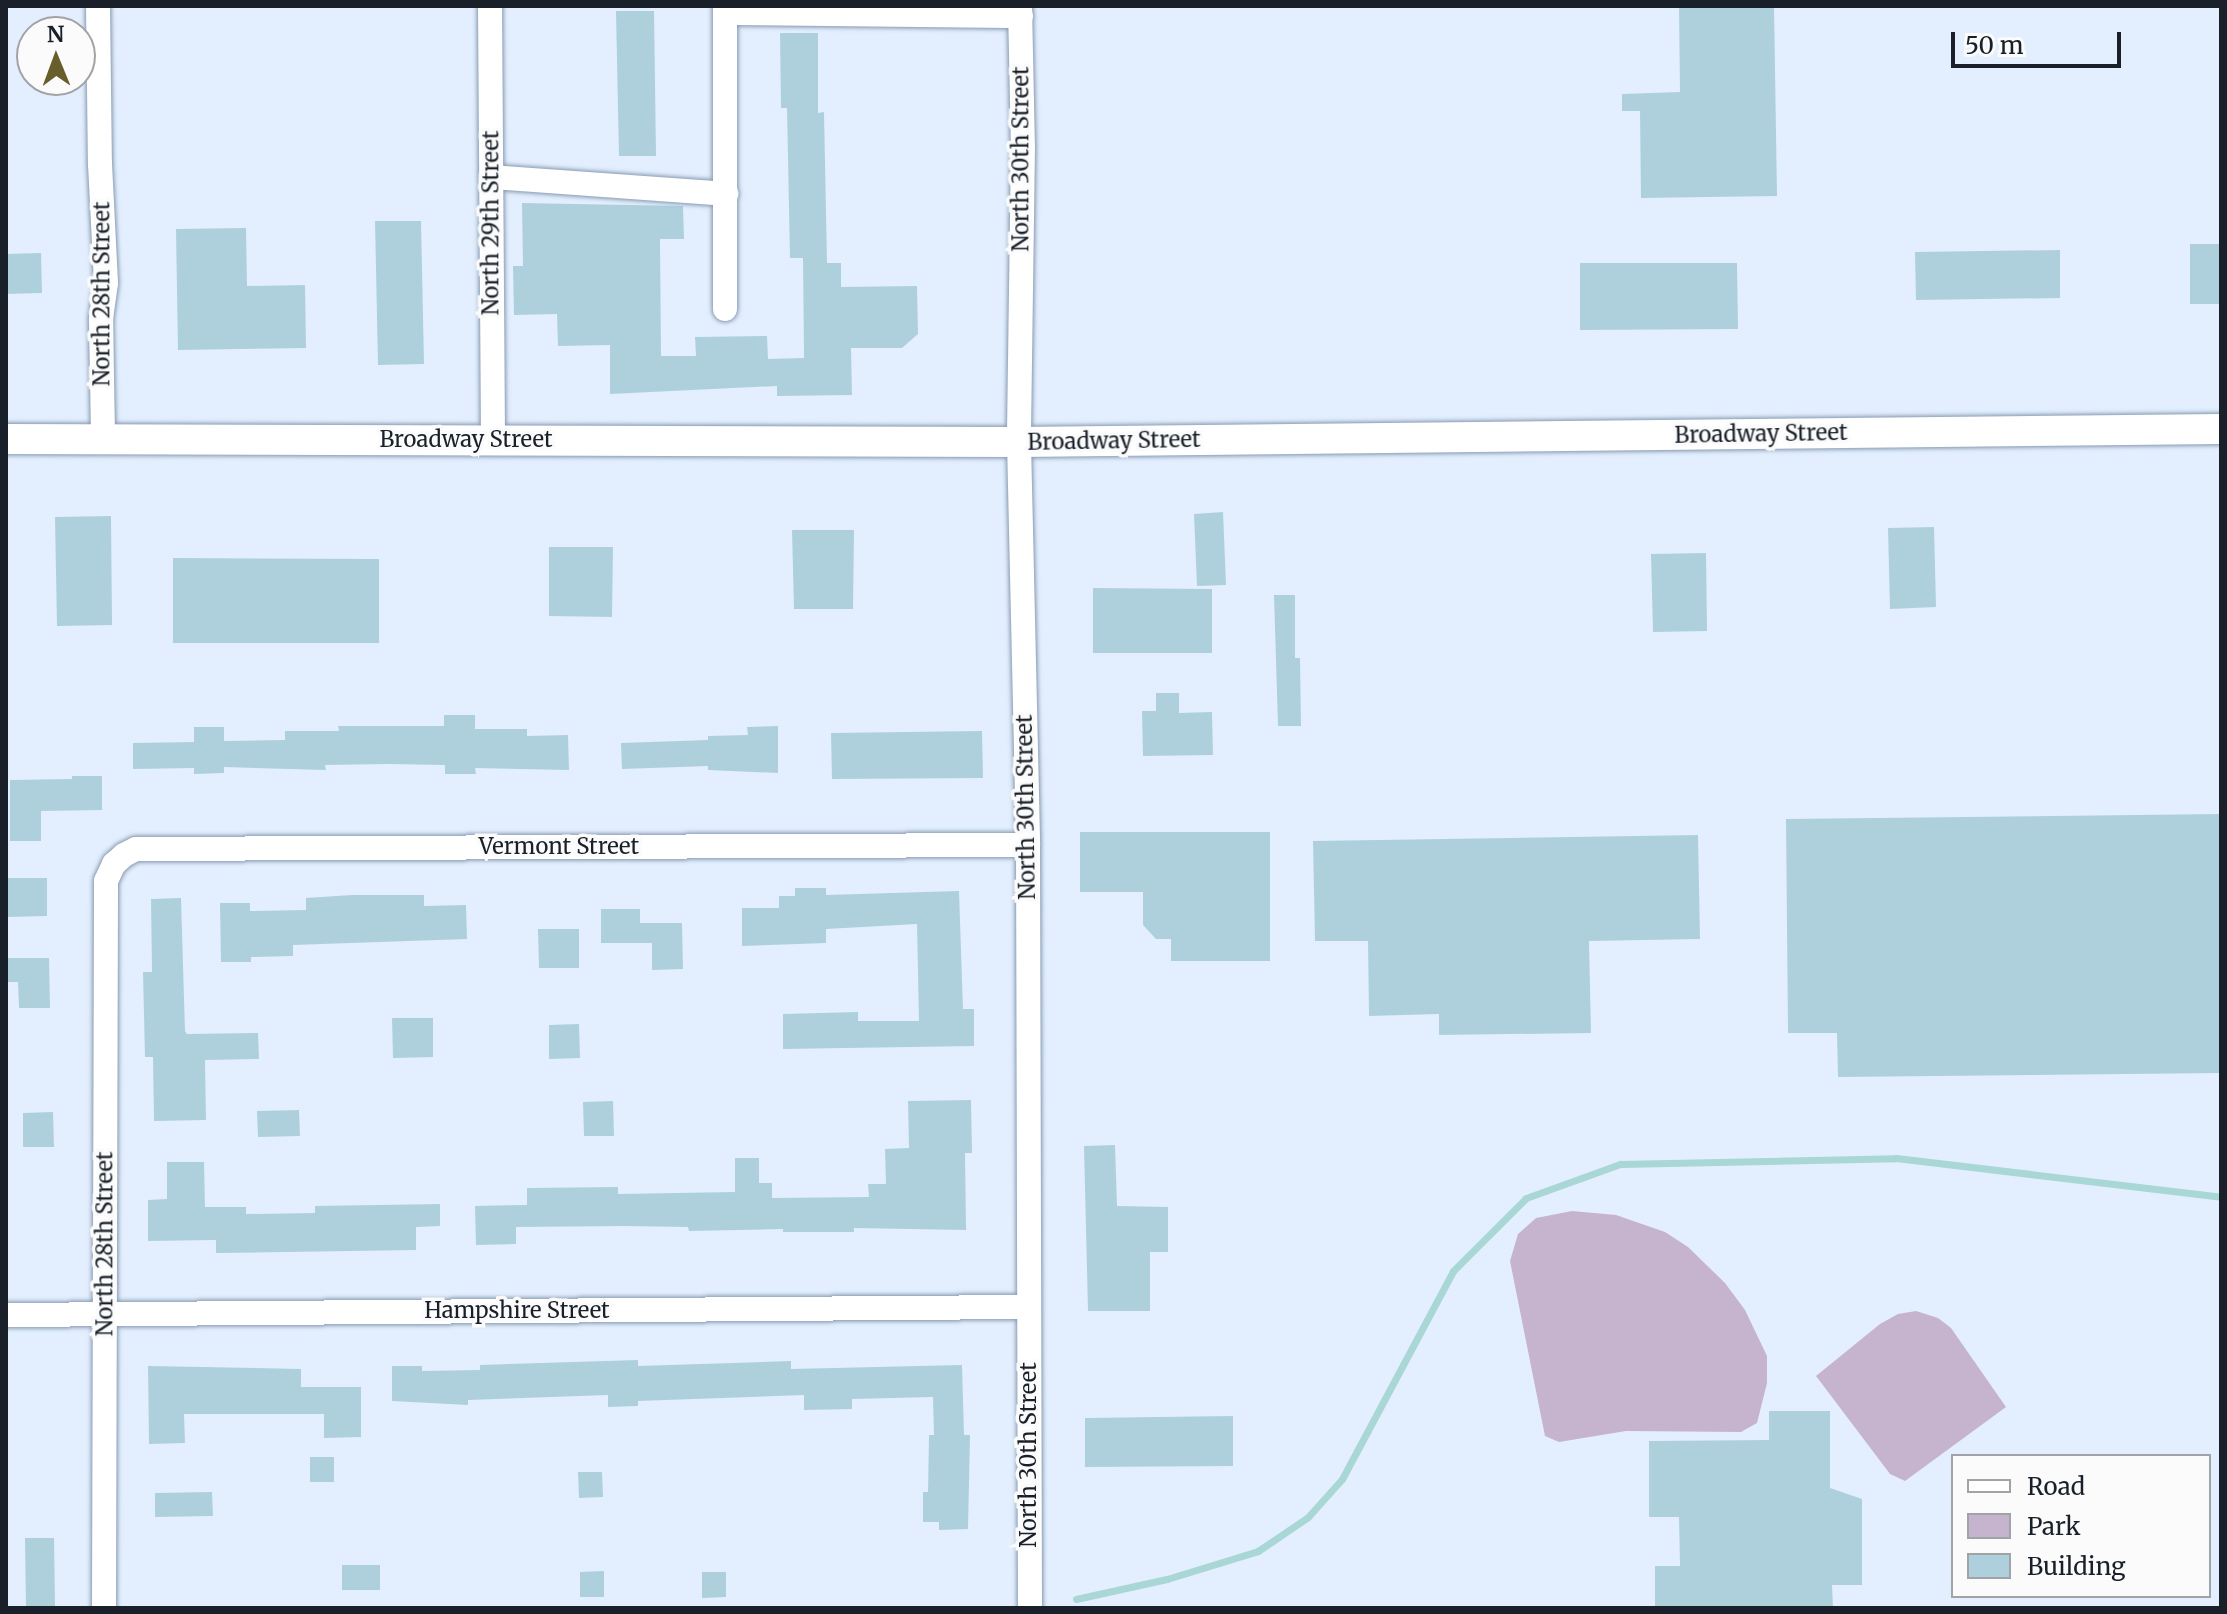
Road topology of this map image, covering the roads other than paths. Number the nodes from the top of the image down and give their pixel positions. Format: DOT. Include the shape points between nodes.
graph roads {
  1 [pos="98,6"];
  2 [pos="490,6"];
  3 [pos="725,9"];
  4 [pos="1020,11"];
  5 [pos="491,177"];
  6 [pos="726,194"];
  7 [pos="725,309"];
  8 [pos="2221,429"];
  9 [pos="6,439"];
  10 [pos="103,439"];
  11 [pos="493,440"];
  12 [pos="1019,442"];
  13 [pos="1028,845"];
  14 [pos="106,881"];
  15 [pos="1029,1307"];
  16 [pos="105,1314"];
  17 [pos="6,1315"];
  18 [pos="104,1608"];
  19 [pos="1030,1608"];
  1 -- 10 [label="street, North 28th Street" via="106,283 101,320"];
  2 -- 5 [label="street, North 29th Street"];
  3 -- 4 [label="street"];
  3 -- 6 [label="street"];
  4 -- 12 [label="street, North 30th Street"];
  5 -- 6 [label="street"];
  5 -- 11 [label="street, North 29th Street"];
  6 -- 7 [label="street"];
  8 -- 12 [label="main road, Broadway Street"];
  9 -- 10 [label="main road, Broadway Street"];
  10 -- 11 [label="main road, Broadway Street"];
  11 -- 12 [label="main road, Broadway Street"];
  12 -- 13 [label="street, North 30th Street"];
  13 -- 14 [label="street, Vermont Street" via="136,849 114,864"];
  13 -- 15 [label="street, North 30th Street"];
  14 -- 16 [label="street, North 28th Street"];
  15 -- 16 [label="street, Hampshire Street"];
  15 -- 19 [label="street, North 30th Street"];
  16 -- 17 [label="street, Hampshire Street"];
  16 -- 18 [label="street, North 28th Street"];
}
